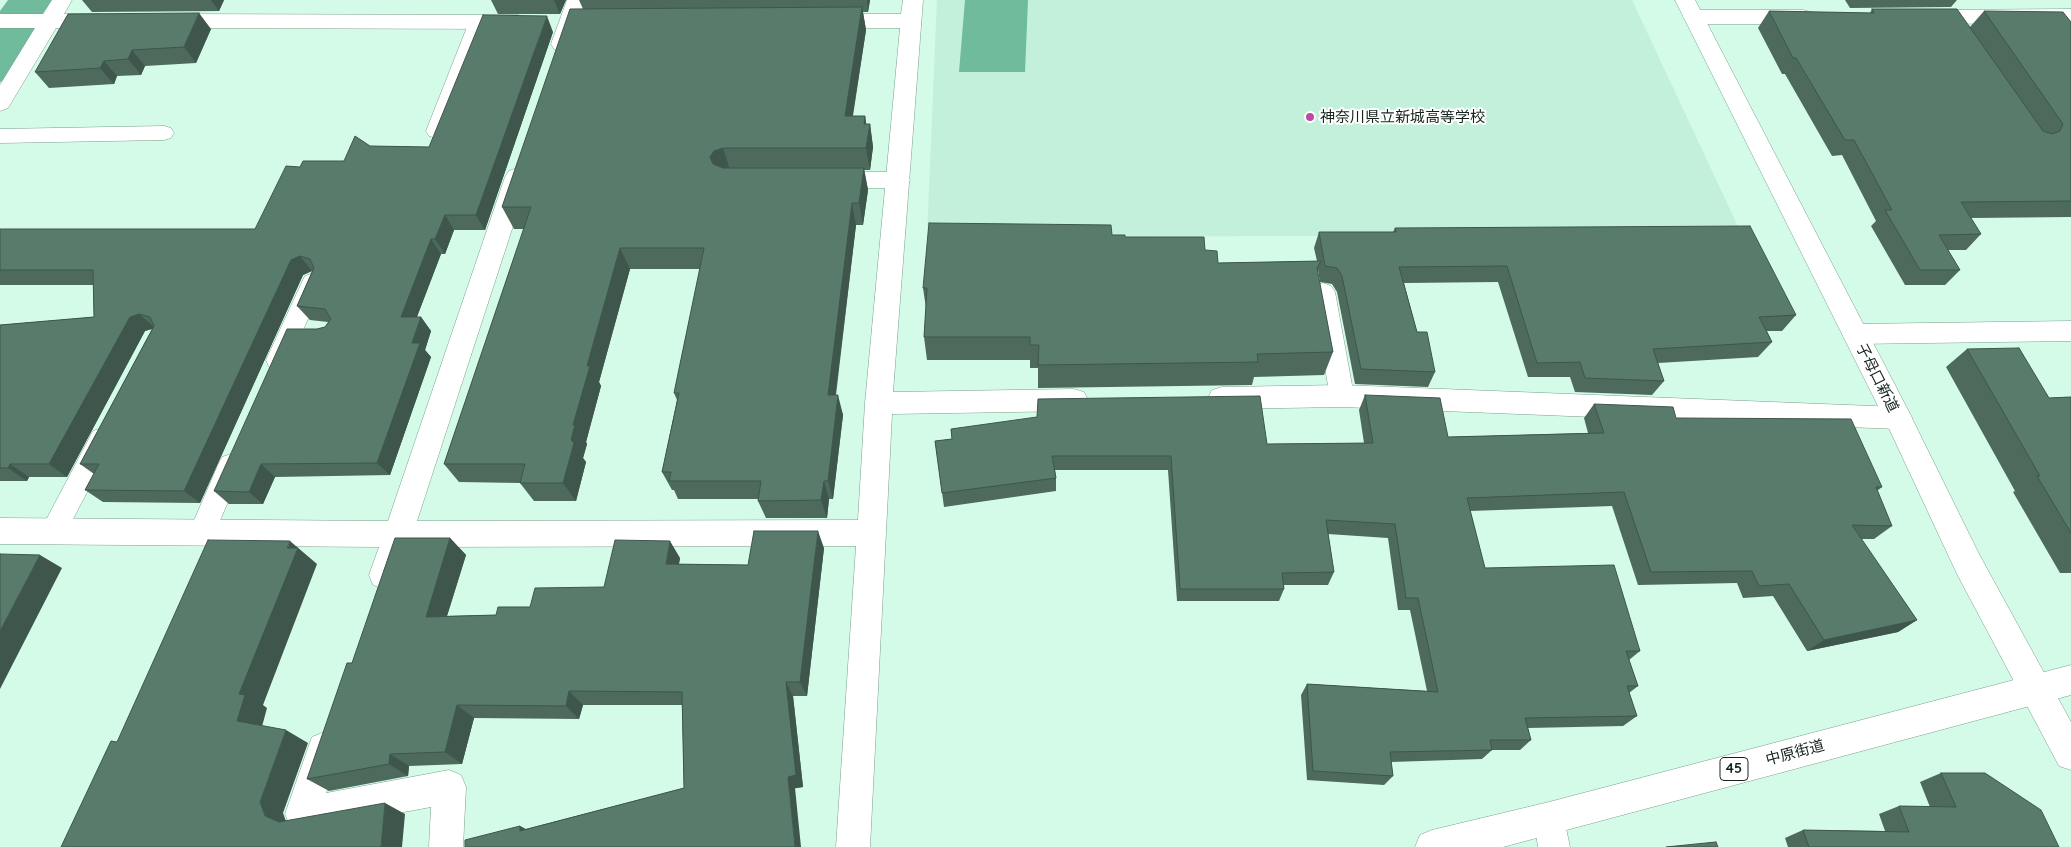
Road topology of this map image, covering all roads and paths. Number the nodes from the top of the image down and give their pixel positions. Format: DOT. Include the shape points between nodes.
graph roads {
  1 [pos="15,0"];
  2 [pos="62,0"];
  3 [pos="260,0"];
  4 [pos="1690,9"];
  5 [pos="913,10"];
  6 [pos="1823,17"];
  7 [pos="1902,17"];
  8 [pos="565,18"];
  9 [pos="251,20"];
  10 [pos="49,21"];
  11 [pos="116,21"];
  12 [pos="145,21"];
  13 [pos="1,22"];
  14 [pos="479,22"];
  15 [pos="804,22"];
  16 [pos="2063,22"];
  17 [pos="553,69"];
  18 [pos="0,103"];
  19 [pos="436,131"];
  20 [pos="164,133"];
  21 [pos="0,136"];
  22 [pos="525,152"];
  23 [pos="810,180"];
  24 [pos="899,180"];
  25 [pos="313,282"];
  26 [pos="1323,292"];
  27 [pos="2071,331"];
  28 [pos="1855,334"];
  29 [pos="271,377"];
  30 [pos="1342,396"];
  31 [pos="1194,399"];
  32 [pos="1096,400"];
  33 [pos="879,404"];
  34 [pos="114,418"];
  35 [pos="1898,418"];
  36 [pos="242,441"];
  37 [pos="54,530"];
  38 [pos="0,531"];
  39 [pos="202,532"];
  40 [pos="872,533"];
  41 [pos="397,534"];
  42 [pos="375,599"];
  43 [pos="2071,680"];
  44 [pos="2036,689"];
  45 [pos="334,720"];
  46 [pos="2071,754"];
  47 [pos="1551,833"];
  48 [pos="446,847"];
  49 [pos="853,847"];
  50 [pos="1432,847"];
  1 -- 13 [label="street"];
  2 -- 10 [label="street"];
  3 -- 9 [label="street"];
  4 -- 6 [label="street"];
  4 -- 28 [label="street, 子母口新道"];
  5 -- 15 [label="street"];
  5 -- 24 [label="street"];
  7 -- 16 [label="street" via="1957,25"];
  8 -- 14 [label="street"];
  8 -- 17 [label="street"];
  9 -- 12 [label="street"];
  9 -- 14 [label="street"];
  10 -- 11 [label="street"];
  10 -- 13 [label="street"];
  10 -- 18 [label="street"];
  14 -- 19 [label="lane"];
  20 -- 21 [label="lane"];
  22 -- 41 [label="street"];
  23 -- 24 [label="lane"];
  24 -- 33 [label="street"];
  25 -- 29 [label="lane" via="301,331"];
  26 -- 30 [label="lane"];
  27 -- 28 [label="street"];
  28 -- 35 [label="street, 子母口新道"];
  30 -- 31 [label="street"];
  30 -- 35 [label="street"];
  32 -- 33 [label="street"];
  33 -- 40 [label="street"];
  34 -- 37 [label="lane"];
  35 -- 44 [label="street, 子母口新道" via="1968,564"];
  36 -- 39 [label="lane"];
  37 -- 38 [label="street"];
  37 -- 39 [label="street"];
  39 -- 41 [label="street"];
  40 -- 41 [label="street"];
  40 -- 49 [label="street"];
  41 -- 42 [label="street"];
  43 -- 44 [label="street, 中原街道 / 45"];
  44 -- 46 [label="street, 子母口新道"];
  44 -- 47 [label="street, 中原街道 / 45"];
  45 -- 48 [label="street" via="302,814 449,787"];
  47 -- 50 [label="street, 中原街道 / 45"];
}
